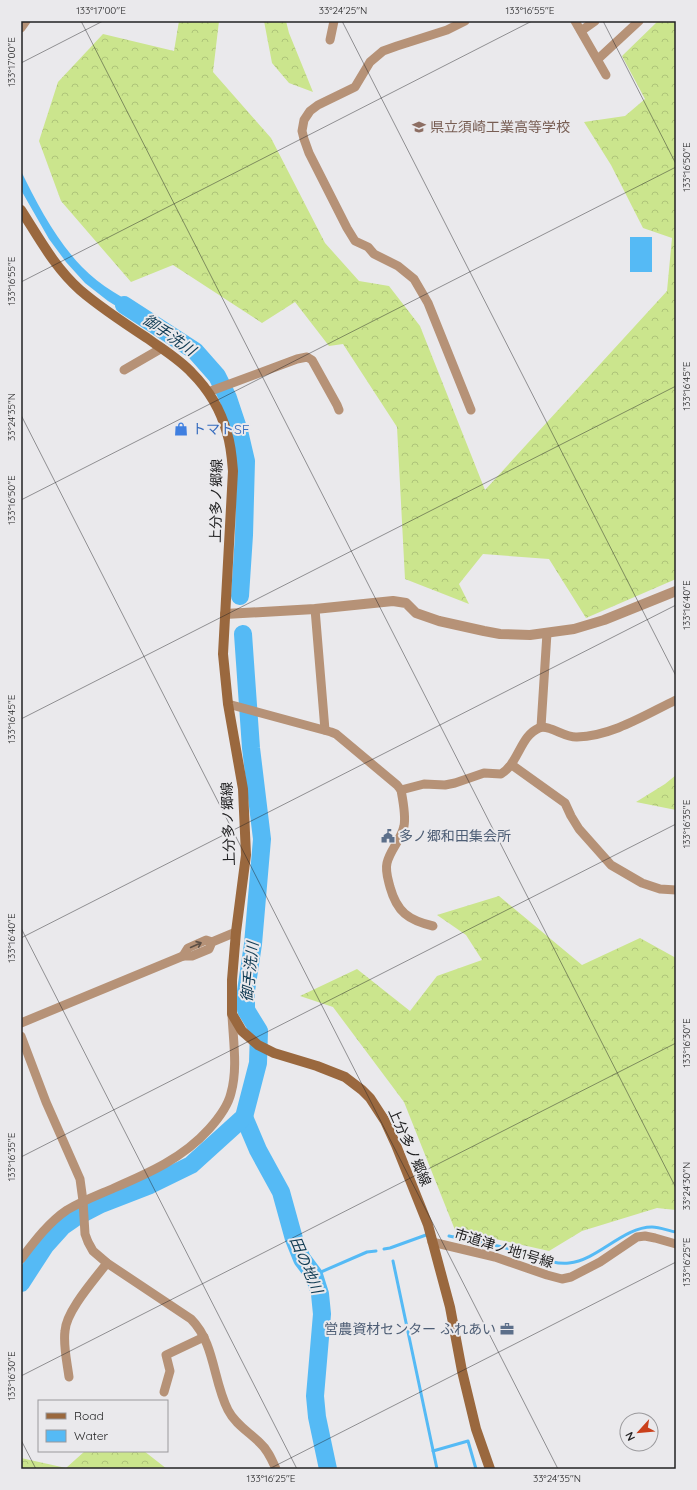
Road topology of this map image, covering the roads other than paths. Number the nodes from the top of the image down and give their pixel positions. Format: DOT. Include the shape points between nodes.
graph roads {
  1 [pos="26,21"];
  2 [pos="334,21"];
  3 [pos="465,21"];
  4 [pos="575,21"];
  5 [pos="595,21"];
  6 [pos="639,21"];
  7 [pos="21,28"];
  8 [pos="581,31"];
  9 [pos="330,40"];
  10 [pos="598,59"];
  11 [pos="606,75"];
  12 [pos="21,210"];
  13 [pos="162,348"];
  14 [pos="124,370"];
  15 [pos="212,391"];
  16 [pos="339,410"];
  17 [pos="471,410"];
  18 [pos="676,591"];
  19 [pos="315,609"];
  20 [pos="225,614"];
  21 [pos="547,634"];
  22 [pos="676,700"];
  23 [pos="228,704"];
  24 [pos="541,727"];
  25 [pos="325,730"];
  26 [pos="512,764"];
  27 [pos="401,790"];
  28 [pos="676,890"];
  29 [pos="432,926"];
  30 [pos="236,932"];
  31 [pos="232,1014"];
  32 [pos="21,1023"];
  33 [pos="21,1036"];
  34 [pos="83,1204"];
  35 [pos="432,1242"];
  36 [pos="676,1244"];
  37 [pos="21,1259"];
  38 [pos="107,1263"];
  39 [pos="204,1337"];
  40 [pos="69,1376"];
  41 [pos="164,1392"];
  42 [pos="276,1469"];
  43 [pos="490,1469"];
  1 -- 7 [label="street"];
  2 -- 9 [label="street"];
  3 -- 17 [label="street" via="447,30 383,52 370,62 355,87 310,111 304,120 302,131 309,153 355,241 398,266 414,279 428,304"];
  4 -- 8 [label="street"];
  5 -- 8 [label="street"];
  6 -- 10 [label="street"];
  8 -- 10 [label="street"];
  10 -- 11 [label="street"];
  12 -- 13 [label="main road, 上分多ノ郷線" via="56,264 71,281 101,306"];
  13 -- 14 [label="street"];
  13 -- 15 [label="main road, 上分多ノ郷線"];
  15 -- 16 [label="street" via="307,357 312,360"];
  15 -- 20 [label="main road, 上分多ノ郷線" via="227,432 233,471"];
  18 -- 21 [label="street" via="593,624"];
  19 -- 20 [label="street"];
  19 -- 21 [label="street" via="393,601 406,603 421,616 484,632"];
  19 -- 25 [label="street"];
  20 -- 23 [label="main road, 上分多ノ郷線" via="223,654"];
  21 -- 24 [label="street"];
  22 -- 24 [label="street" via="622,725 588,736 575,737"];
  23 -- 25 [label="street"];
  23 -- 30 [label="main road, 上分多ノ郷線" via="243,789 246,833 245,863"];
  24 -- 26 [label="street" via="531,734"];
  25 -- 27 [label="street" via="336,734"];
  26 -- 27 [label="street" via="501,774 484,773 455,783 424,784"];
  26 -- 28 [label="street" via="565,803 579,829 611,865 642,883 660,889"];
  27 -- 29 [label="street" via="404,828 387,862 387,877 400,910 418,922"];
  30 -- 31 [label="main road, 上分多ノ郷線"];
  30 -- 32 [label="street" via="212,942 206,940 188,948 183,956"];
  31 -- 34 [label="street" via="234,1080 228,1102 216,1122 200,1139 150,1173"];
  31 -- 35 [label="main road, 上分多ノ郷線" via="242,1031 252,1041 274,1053 345,1077 370,1098 396,1145"];
  33 -- 34 [label="street" via="46,1102 80,1179"];
  34 -- 37 [label="street" via="58,1217"];
  34 -- 38 [label="street" via="88,1242 93,1251"];
  35 -- 36 [label="street, 市道津ノ地1号線" via="495,1257 562,1279 600,1262 637,1237 645,1236"];
  35 -- 43 [label="main road, 上分多ノ郷線" via="450,1307 476,1429"];
  38 -- 39 [label="street" via="191,1319"];
  38 -- 40 [label="street" via="67,1321 64,1330"];
  39 -- 41 [label="street" via="166,1355 170,1371"];
  39 -- 42 [label="street" via="229,1411 266,1450"];
}
